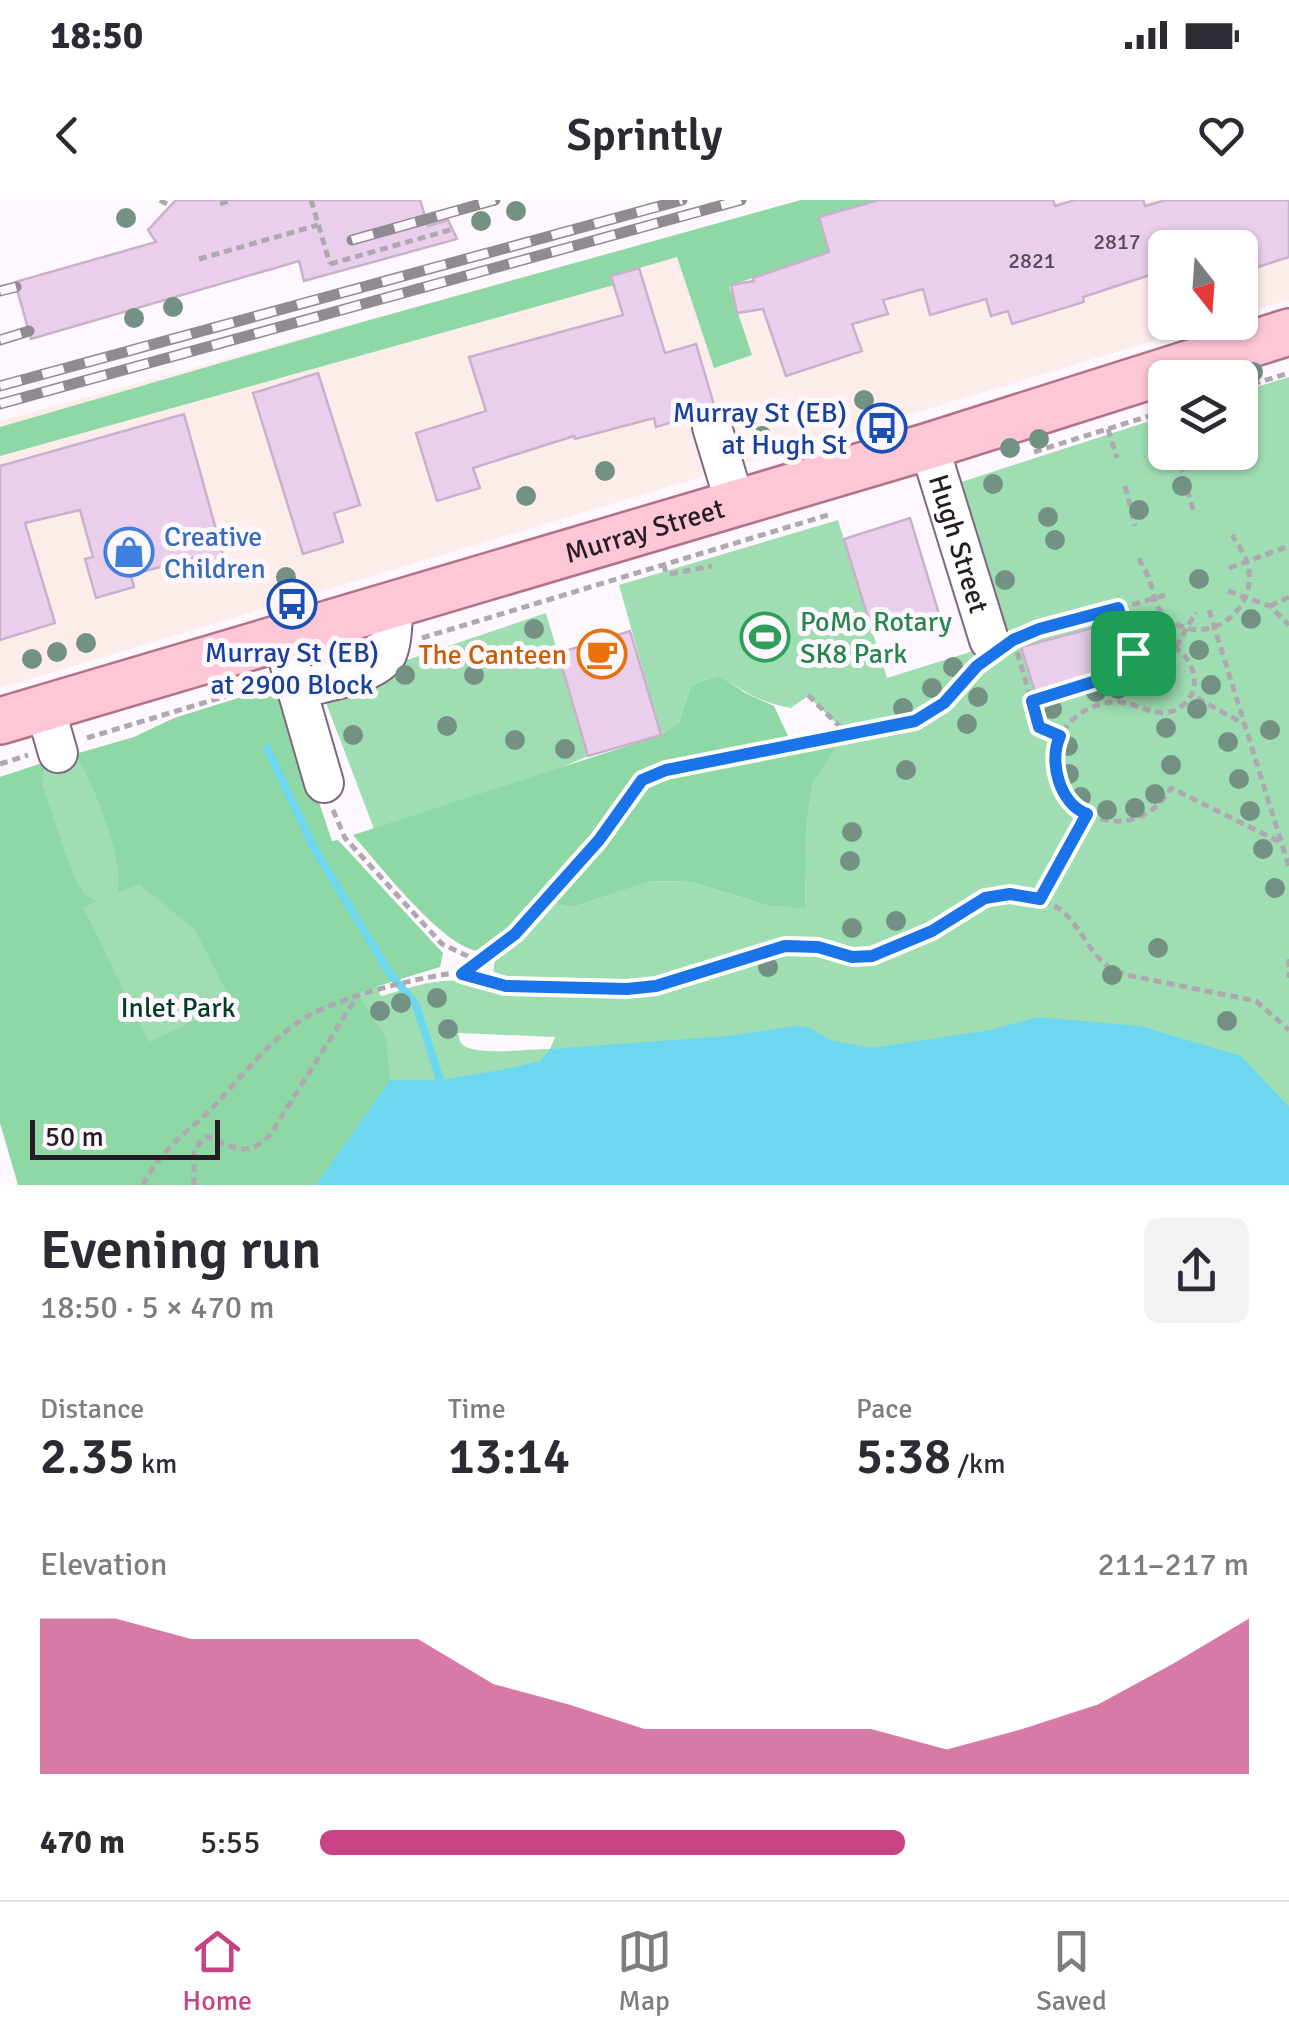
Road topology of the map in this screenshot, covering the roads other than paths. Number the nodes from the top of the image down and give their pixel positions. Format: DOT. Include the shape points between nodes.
graph roads {
  1 [pos="1289,332"];
  2 [pos="712,427"];
  3 [pos="929,446"];
  4 [pos="736,503"];
  5 [pos="996,646"];
  6 [pos="286,670"];
  7 [pos="0,721"];
  8 [pos="324,783"];
  1 -- 3 [label="main road, Murray Street"];
  2 -- 4 [label="street"];
  3 -- 4 [label="main road, Murray Street"];
  3 -- 5 [label="street, Hugh Street"];
  4 -- 6 [label="main road, Murray Street"];
  6 -- 7 [label="main road, Murray Street" via="54,739"];
  6 -- 8 [label="street"];
}
